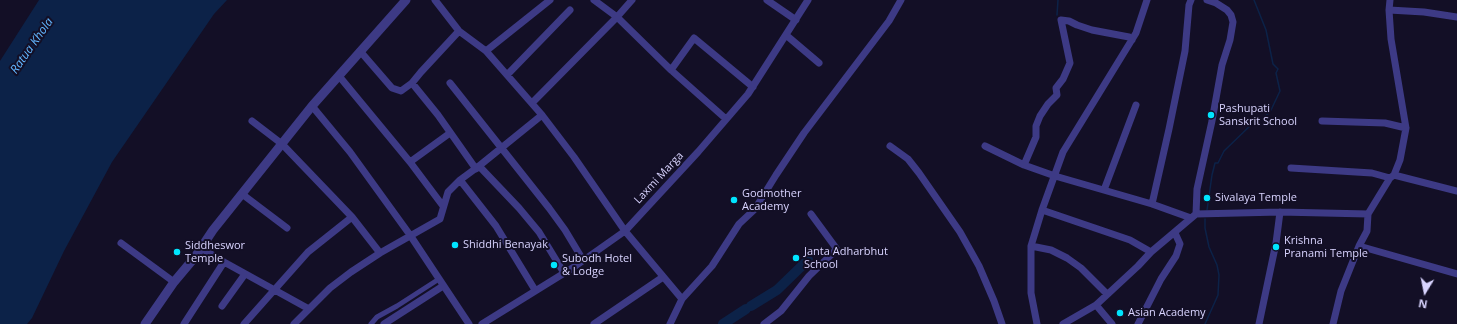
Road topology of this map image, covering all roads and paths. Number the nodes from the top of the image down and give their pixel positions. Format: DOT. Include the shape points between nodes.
graph roads {
  1 [pos="406,0"];
  2 [pos="435,0"];
  3 [pos="550,0"];
  4 [pos="594,0"];
  5 [pos="632,0"];
  6 [pos="767,0"];
  7 [pos="808,0"];
  8 [pos="901,0"];
  9 [pos="1147,0"];
  10 [pos="1192,0"];
  11 [pos="1207,0"];
  12 [pos="1390,0"];
  13 [pos="570,10"];
  14 [pos="1389,10"];
  15 [pos="617,17"];
  16 [pos="1457,17"];
  17 [pos="796,20"];
  18 [pos="459,31"];
  19 [pos="786,35"];
  20 [pos="1132,40"];
  21 [pos="360,51"];
  22 [pos="486,52"];
  23 [pos="819,64"];
  24 [pos="671,70"];
  25 [pos="507,75"];
  26 [pos="339,76"];
  27 [pos="412,84"];
  28 [pos="450,84"];
  29 [pos="752,87"];
  30 [pos="532,103"];
  31 [pos="1136,105"];
  32 [pos="312,106"];
  33 [pos="542,115"];
  34 [pos="726,119"];
  35 [pos="252,121"];
  36 [pos="1322,121"];
  37 [pos="1406,128"];
  38 [pos="450,133"];
  39 [pos="282,144"];
  40 [pos="890,146"];
  41 [pos="985,146"];
  42 [pos="501,148"];
  43 [pos="410,162"];
  44 [pos="1024,165"];
  45 [pos="478,167"];
  46 [pos="1291,168"];
  47 [pos="1055,176"];
  48 [pos="1392,176"];
  49 [pos="460,180"];
  50 [pos="1104,190"];
  51 [pos="1457,191"];
  52 [pos="242,194"];
  53 [pos="1152,204"];
  54 [pos="443,206"];
  55 [pos="1042,210"];
  56 [pos="1280,212"];
  57 [pos="811,214"];
  58 [pos="1368,214"];
  59 [pos="1194,216"];
  60 [pos="352,217"];
  61 [pos="287,228"];
  62 [pos="625,231"];
  63 [pos="1175,233"];
  64 [pos="410,235"];
  65 [pos="121,243"];
  66 [pos="1031,246"];
  67 [pos="1359,246"];
  68 [pos="201,248"];
  69 [pos="1151,252"];
  70 [pos="380,253"];
  71 [pos="583,260"];
  72 [pos="224,262"];
  73 [pos="564,273"];
  74 [pos="245,274"];
  75 [pos="1457,274"];
  76 [pos="663,277"];
  77 [pos="439,279"];
  78 [pos="174,282"];
  79 [pos="443,286"];
  80 [pos="274,290"];
  81 [pos="535,290"];
  82 [pos="1107,294"];
  83 [pos="682,299"];
  84 [pos="1096,305"];
  85 [pos="222,306"];
  86 [pos="309,309"];
  87 [pos="145,324"];
  88 [pos="184,324"];
  89 [pos="244,324"];
  90 [pos="294,324"];
  91 [pos="371,324"];
  92 [pos="384,324"];
  93 [pos="469,324"];
  94 [pos="482,324"];
  95 [pos="594,324"];
  96 [pos="670,324"];
  97 [pos="764,324"];
  98 [pos="1002,324"];
  99 [pos="1037,324"];
  100 [pos="1063,324"];
  101 [pos="1112,324"];
  102 [pos="1138,324"];
  103 [pos="1259,324"];
  104 [pos="1333,324"];
  1 -- 21 [label="street"];
  2 -- 18 [label="street"];
  3 -- 22 [label="street"];
  4 -- 15 [label="street"];
  5 -- 15 [label="street"];
  6 -- 17 [label="street"];
  7 -- 17 [label="street, Laxmi Marga"];
  8 -- 83 [label="street" via="889,21 804,133 754,209 739,224 712,266"];
  9 -- 20 [label="street"];
  10 -- 53 [label="street" via="1189,5 1183,59"];
  11 -- 59 [label="street" via="1227,10 1233,22 1197,189"];
  12 -- 14 [label="street"];
  13 -- 25 [label="street"];
  14 -- 16 [label="street"];
  14 -- 37 [label="street" via="1395,68"];
  15 -- 24 [label="street"];
  15 -- 30 [label="street"];
  17 -- 19 [label="street, Laxmi Marga"];
  18 -- 22 [label="street"];
  18 -- 27 [label="street"];
  19 -- 23 [label="street"];
  19 -- 29 [label="street, Laxmi Marga"];
  20 -- 44 [label="street" via="1129,37 1092,30 1061,20 1070,63 1056,88 1057,95 1040,116 1036,126 1036,137"];
  20 -- 47 [label="street" via="1063,152"];
  21 -- 26 [label="street"];
  21 -- 27 [label="street" via="392,88 401,91"];
  22 -- 25 [label="street"];
  24 -- 29 [label="street" via="694,38"];
  24 -- 34 [label="street"];
  25 -- 30 [label="street"];
  26 -- 32 [label="street"];
  26 -- 43 [label="street"];
  27 -- 38 [label="street"];
  28 -- 42 [label="street"];
  29 -- 34 [label="street, Laxmi Marga"];
  30 -- 33 [label="street"];
  31 -- 50 [label="street"];
  32 -- 39 [label="street"];
  32 -- 64 [label="street" via="350,152"];
  33 -- 42 [label="street"];
  33 -- 62 [label="street" via="574,156"];
  34 -- 62 [label="street, Laxmi Marga"];
  35 -- 39 [label="street"];
  36 -- 37 [label="street" via="1385,123"];
  37 -- 48 [label="street" via="1400,160"];
  38 -- 43 [label="street"];
  38 -- 45 [label="street"];
  39 -- 52 [label="street"];
  39 -- 60 [label="street"];
  40 -- 98 [label="street" via="908,159 960,232 994,301"];
  41 -- 44 [label="street"];
  42 -- 45 [label="street"];
  42 -- 71 [label="street" via="565,230"];
  43 -- 54 [label="street"];
  44 -- 47 [label="street"];
  45 -- 49 [label="street"];
  45 -- 73 [label="street" via="539,232"];
  46 -- 48 [label="street"];
  47 -- 50 [label="street"];
  47 -- 55 [label="street"];
  48 -- 51 [label="street"];
  48 -- 58 [label="street"];
  49 -- 54 [label="street" via="448,192"];
  49 -- 81 [label="street" via="496,226"];
  50 -- 53 [label="street"];
  52 -- 61 [label="street"];
  52 -- 68 [label="street"];
  53 -- 59 [label="street"];
  54 -- 64 [label="street" via="440,219"];
  55 -- 66 [label="street"];
  55 -- 69 [label="street" via="1130,240"];
  56 -- 58 [label="street"];
  56 -- 59 [label="street"];
  56 -- 103 [label="street"];
  57 -- 97 [label="street" via="836,248 781,311"];
  58 -- 67 [label="street" via="1367,231"];
  59 -- 63 [label="street"];
  60 -- 70 [label="street"];
  60 -- 80 [label="street" via="308,252"];
  62 -- 71 [label="street, Laxmi Marga"];
  62 -- 76 [label="street"];
  63 -- 69 [label="street"];
  63 -- 102 [label="street" via="1180,244 1176,256 1160,279"];
  64 -- 70 [label="street"];
  64 -- 77 [label="street"];
  65 -- 78 [label="street"];
  66 -- 82 [label="street" via="1052,250 1068,258"];
  66 -- 99 [label="street" via="1031,293"];
  67 -- 75 [label="street"];
  67 -- 104 [label="street" via="1341,291"];
  68 -- 72 [label="street"];
  68 -- 78 [label="street"];
  69 -- 82 [label="street"];
  70 -- 86 [label="street" via="330,288"];
  71 -- 73 [label="street, Laxmi Marga"];
  72 -- 74 [label="street"];
  72 -- 88 [label="street"];
  73 -- 81 [label="street, Laxmi Marga"];
  74 -- 80 [label="street"];
  74 -- 85 [label="street"];
  76 -- 83 [label="street"];
  76 -- 95 [label="street"];
  77 -- 79 [label="street"];
  77 -- 91 [label="street"];
  78 -- 87 [label="street"];
  79 -- 92 [label="street"];
  79 -- 93 [label="street"];
  80 -- 86 [label="street"];
  80 -- 89 [label="street"];
  81 -- 94 [label="street, Laxmi Marga"];
  82 -- 84 [label="street"];
  83 -- 96 [label="street"];
  84 -- 100 [label="street"];
  84 -- 101 [label="street"];
  86 -- 90 [label="street"];
}
